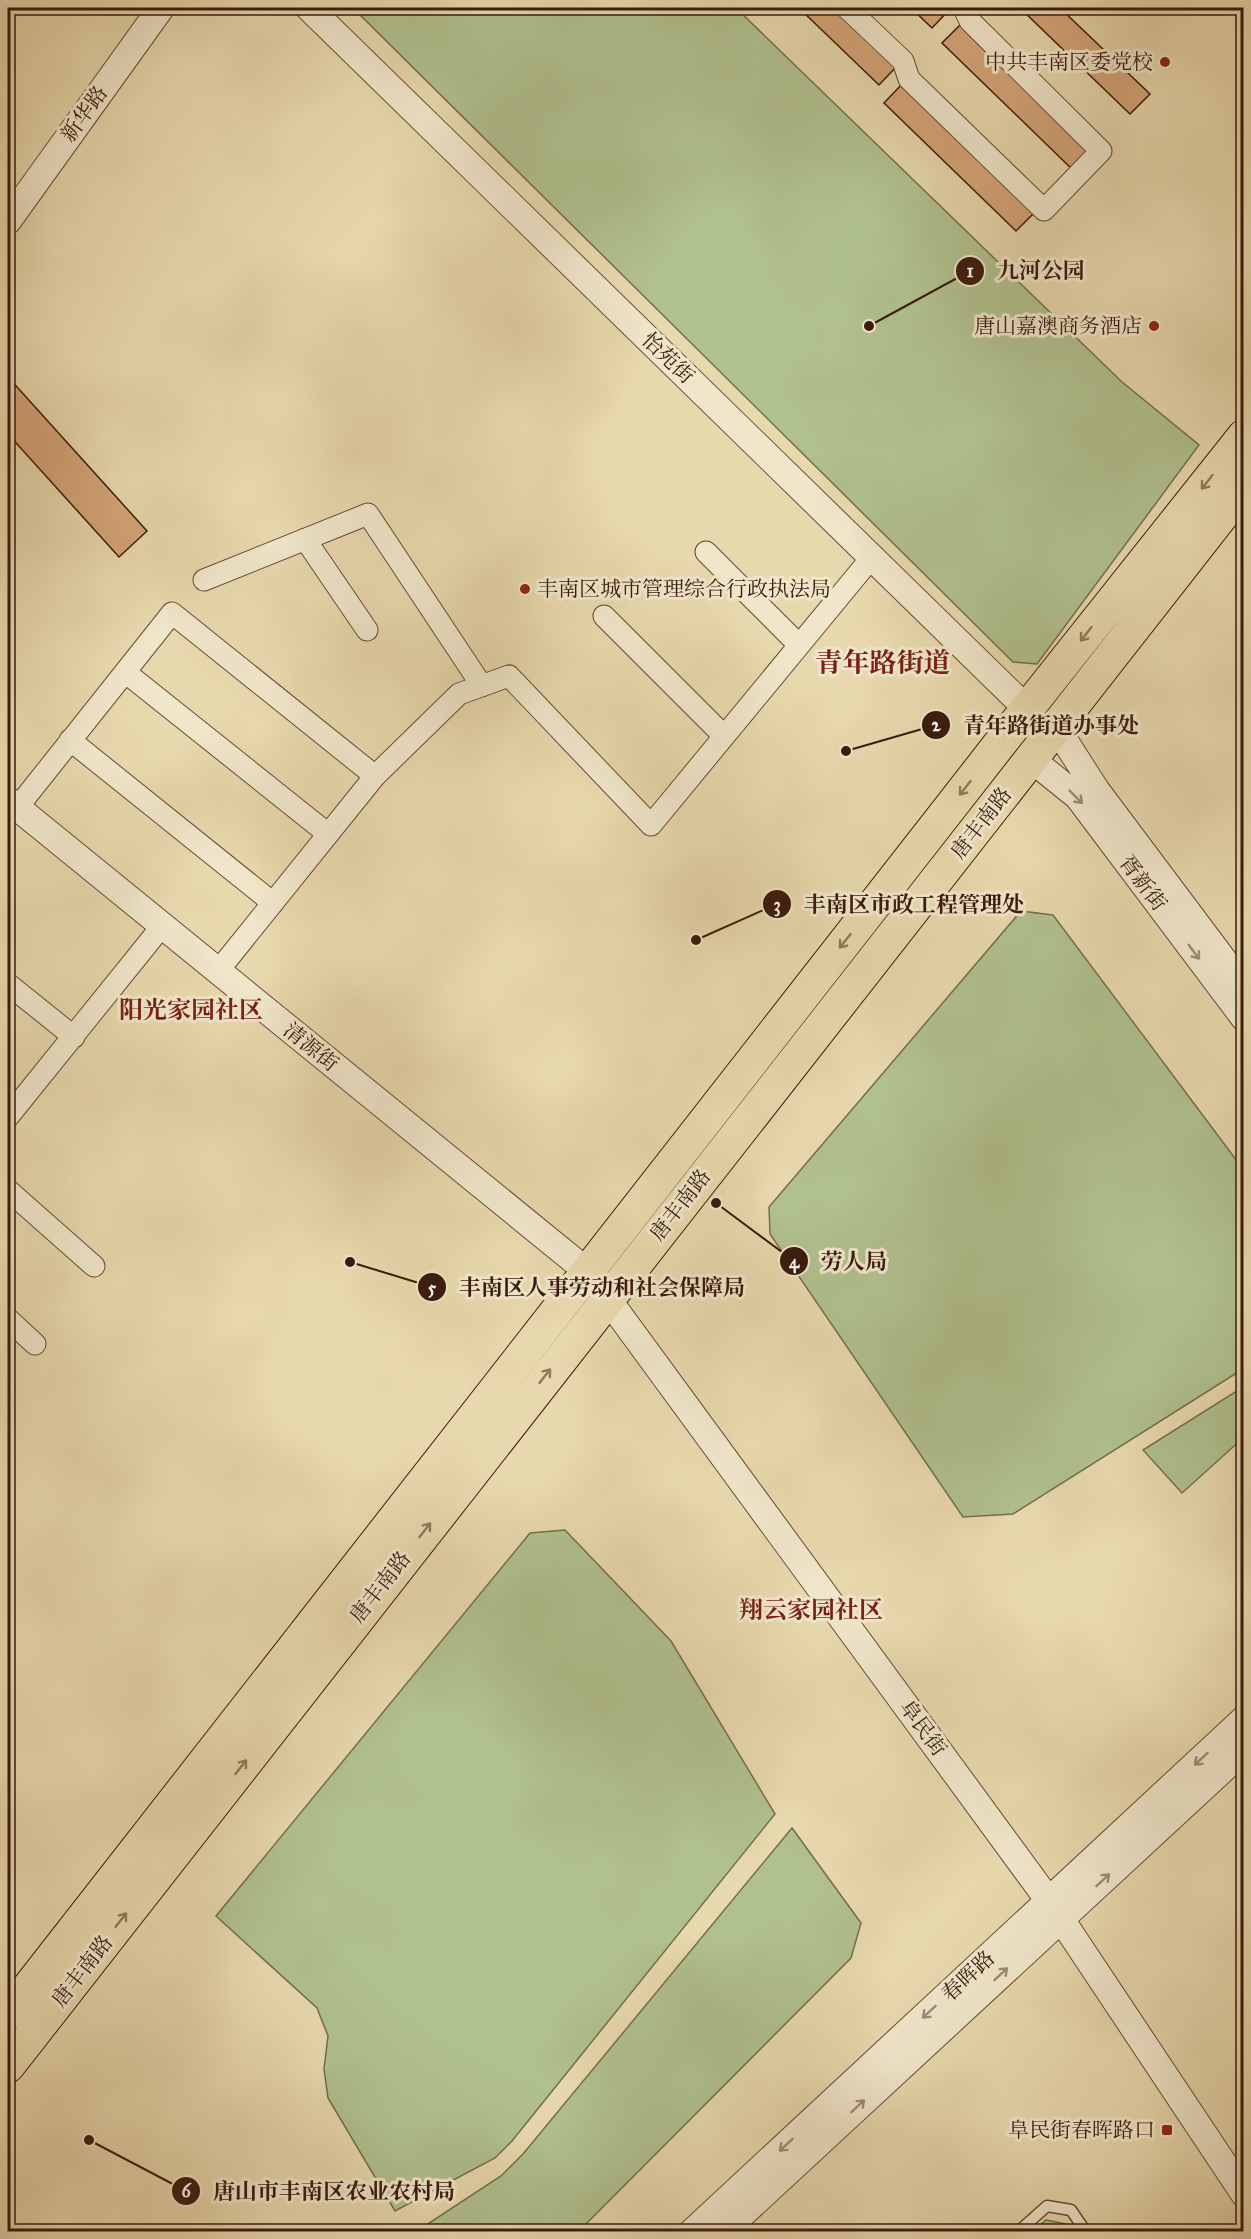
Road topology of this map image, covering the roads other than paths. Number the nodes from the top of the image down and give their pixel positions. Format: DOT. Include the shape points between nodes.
graph roads {
  1 [pos="161,8"];
  2 [pos="309,8"];
  3 [pos="847,8"];
  4 [pos="964,8"];
  5 [pos="8,221"];
  6 [pos="1244,436"];
  7 [pos="1244,487"];
  8 [pos="305,539"];
  9 [pos="706,552"];
  10 [pos="872,557"];
  11 [pos="204,580"];
  12 [pos="604,616"];
  13 [pos="367,630"];
  14 [pos="799,645"];
  15 [pos="125,672"];
  16 [pos="482,686"];
  17 [pos="1027,709"];
  18 [pos="1056,727"];
  19 [pos="724,736"];
  20 [pos="70,740"];
  21 [pos="1031,759"];
  22 [pos="375,776"];
  23 [pos="12,804"];
  24 [pos="328,834"];
  25 [pos="273,903"];
  26 [pos="162,926"];
  27 [pos="218,971"];
  28 [pos="8,984"];
  29 [pos="1244,987"];
  30 [pos="1244,1018"];
  31 [pos="74,1037"];
  32 [pos="8,1118"];
  33 [pos="8,1190"];
  34 [pos="94,1266"];
  35 [pos="598,1284"];
  36 [pos="8,1319"];
  37 [pos="35,1344"];
  38 [pos="1244,1719"];
  39 [pos="1244,1750"];
  40 [pos="1054,1910"];
  41 [pos="8,2014"];
  42 [pos="8,2066"];
  43 [pos="1244,2194"];
  44 [pos="692,2232"];
  45 [pos="723,2232"];
  46 [pos="1018,2232"];
  47 [pos="1086,2232"];
  1 -- 5 [label="street, 新华路"];
  2 -- 10 [label="street, 怡苑街"];
  3 -- 4 [label="street" via="903,61 909,80 1044,210 1101,151 970,21"];
  6 -- 17 [label="main road, 唐丰南路, one-way"];
  7 -- 18 [label="main road, 唐丰南路"];
  8 -- 11 [label="street"];
  8 -- 13 [label="street"];
  8 -- 16 [label="street" via="368,514"];
  9 -- 14 [label="street"];
  10 -- 14 [label="street"];
  10 -- 17 [label="street, 怡苑街"];
  12 -- 19 [label="street"];
  14 -- 19 [label="street"];
  15 -- 20 [label="street"];
  15 -- 22 [label="street" via="172,613"];
  15 -- 24 [label="street"];
  16 -- 19 [label="street" via="509,676 651,825"];
  16 -- 22 [label="street" via="459,694"];
  17 -- 35 [label="main road, 唐丰南路, one-way"];
  18 -- 21 [label="main road, 唐丰南路"];
  18 -- 29 [label="street, 胥新街" via="1097,791"];
  20 -- 23 [label="street"];
  20 -- 25 [label="street"];
  21 -- 30 [label="street, 胥新街, one-way" via="1078,797"];
  21 -- 35 [label="main road, 唐丰南路"];
  22 -- 24 [label="street"];
  23 -- 26 [label="street, 清源街"];
  24 -- 25 [label="street"];
  25 -- 27 [label="street"];
  26 -- 27 [label="street, 清源街"];
  26 -- 31 [label="street"];
  27 -- 35 [label="street, 清源街"];
  28 -- 31 [label="street"];
  31 -- 32 [label="street"];
  33 -- 34 [label="street"];
  35 -- 40 [label="street, 阜民街"];
  35 -- 41 [label="main road, 唐丰南路"];
  42 -- 35 [label="main road, 唐丰南路, one-way"];
  36 -- 37 [label="street"];
  38 -- 40 [label="street, 春晖路, one-way"];
  40 -- 39 [label="street, 春晖路, one-way"];
  40 -- 43 [label="street, 阜民街"];
  40 -- 44 [label="street, 春晖路, one-way"];
  45 -- 40 [label="street, 春晖路, one-way"];
  46 -- 47 [label="lane" via="1047,2206 1071,2210"];
}
